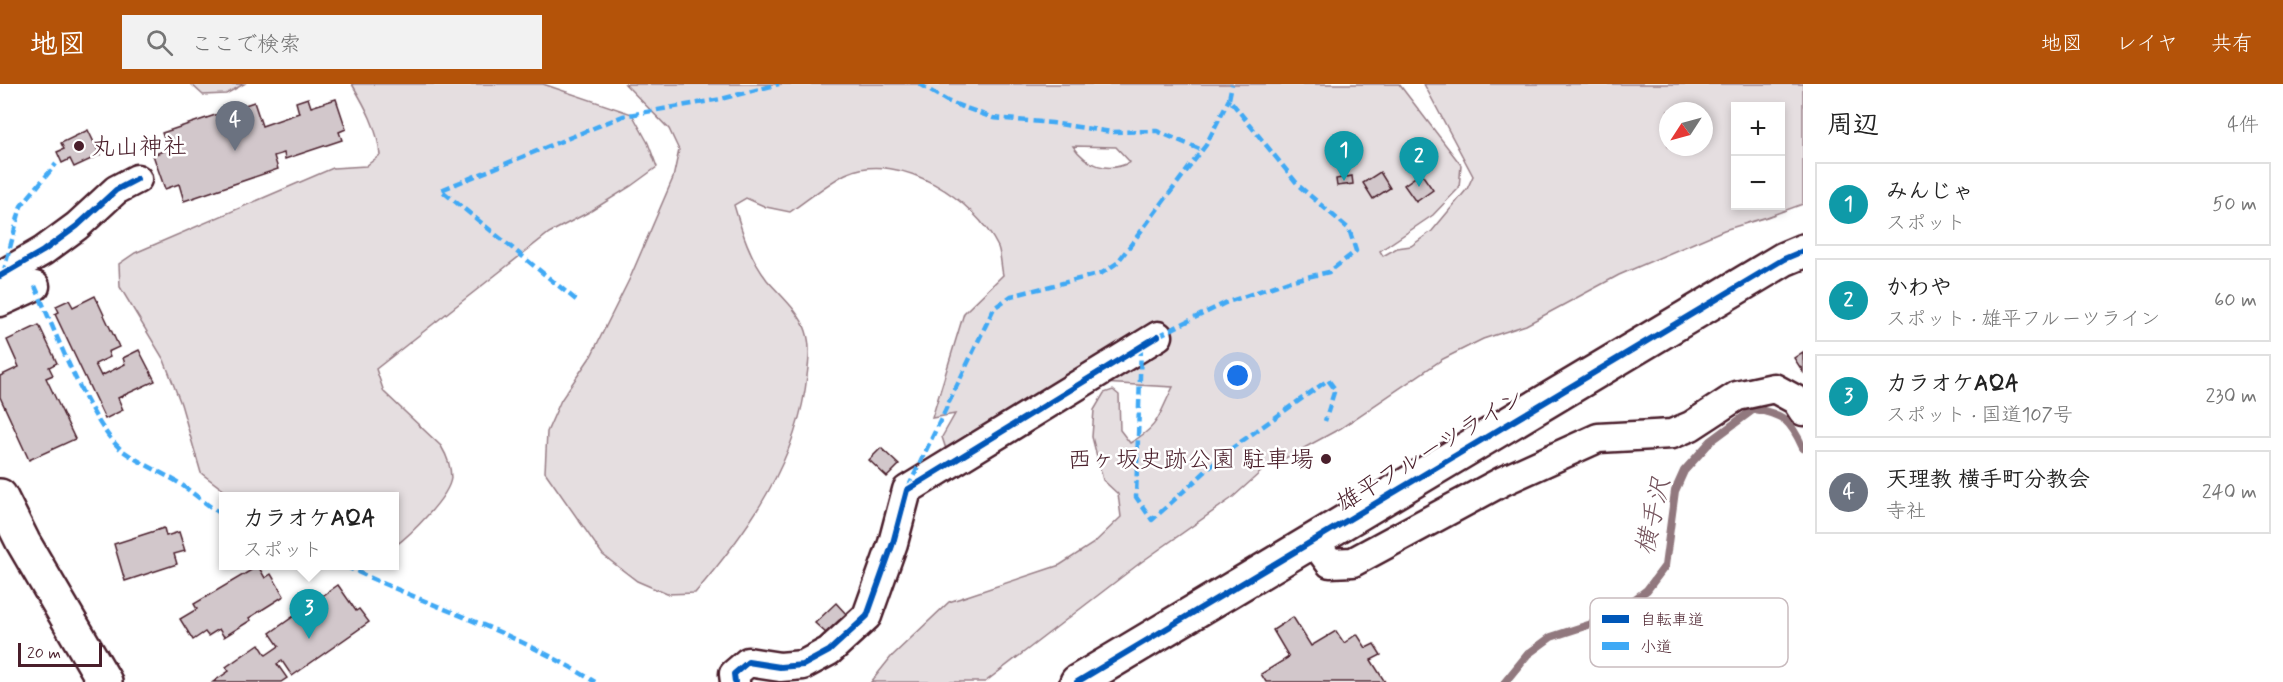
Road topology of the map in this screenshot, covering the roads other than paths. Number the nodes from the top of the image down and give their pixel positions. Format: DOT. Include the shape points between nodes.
graph roads {
  1 [pos="137,179"];
  2 [pos="1803,251"];
  3 [pos="0,276"];
  4 [pos="34,286"];
  5 [pos="0,302"];
  6 [pos="1158,336"];
  7 [pos="1803,411"];
  8 [pos="0,496"];
  9 [pos="1313,540"];
  10 [pos="105,682"];
  11 [pos="735,682"];
  12 [pos="1077,682"];
  1 -- 3 [label="street" via="116,190 44,251"];
  2 -- 9 [label="main road, 雄平フルーツライン"];
  4 -- 5 [label="street"];
  6 -- 11 [label="street" via="907,490 867,616 829,651 803,665 780,667 748,662 734,674"];
  7 -- 9 [label="street" via="1796,400 1774,388 1737,396 1672,434 1598,438 1503,481 1353,562 1330,563"];
  8 -- 10 [label="main road"];
  9 -- 12 [label="main road, 雄平フルーツライン"];
}
